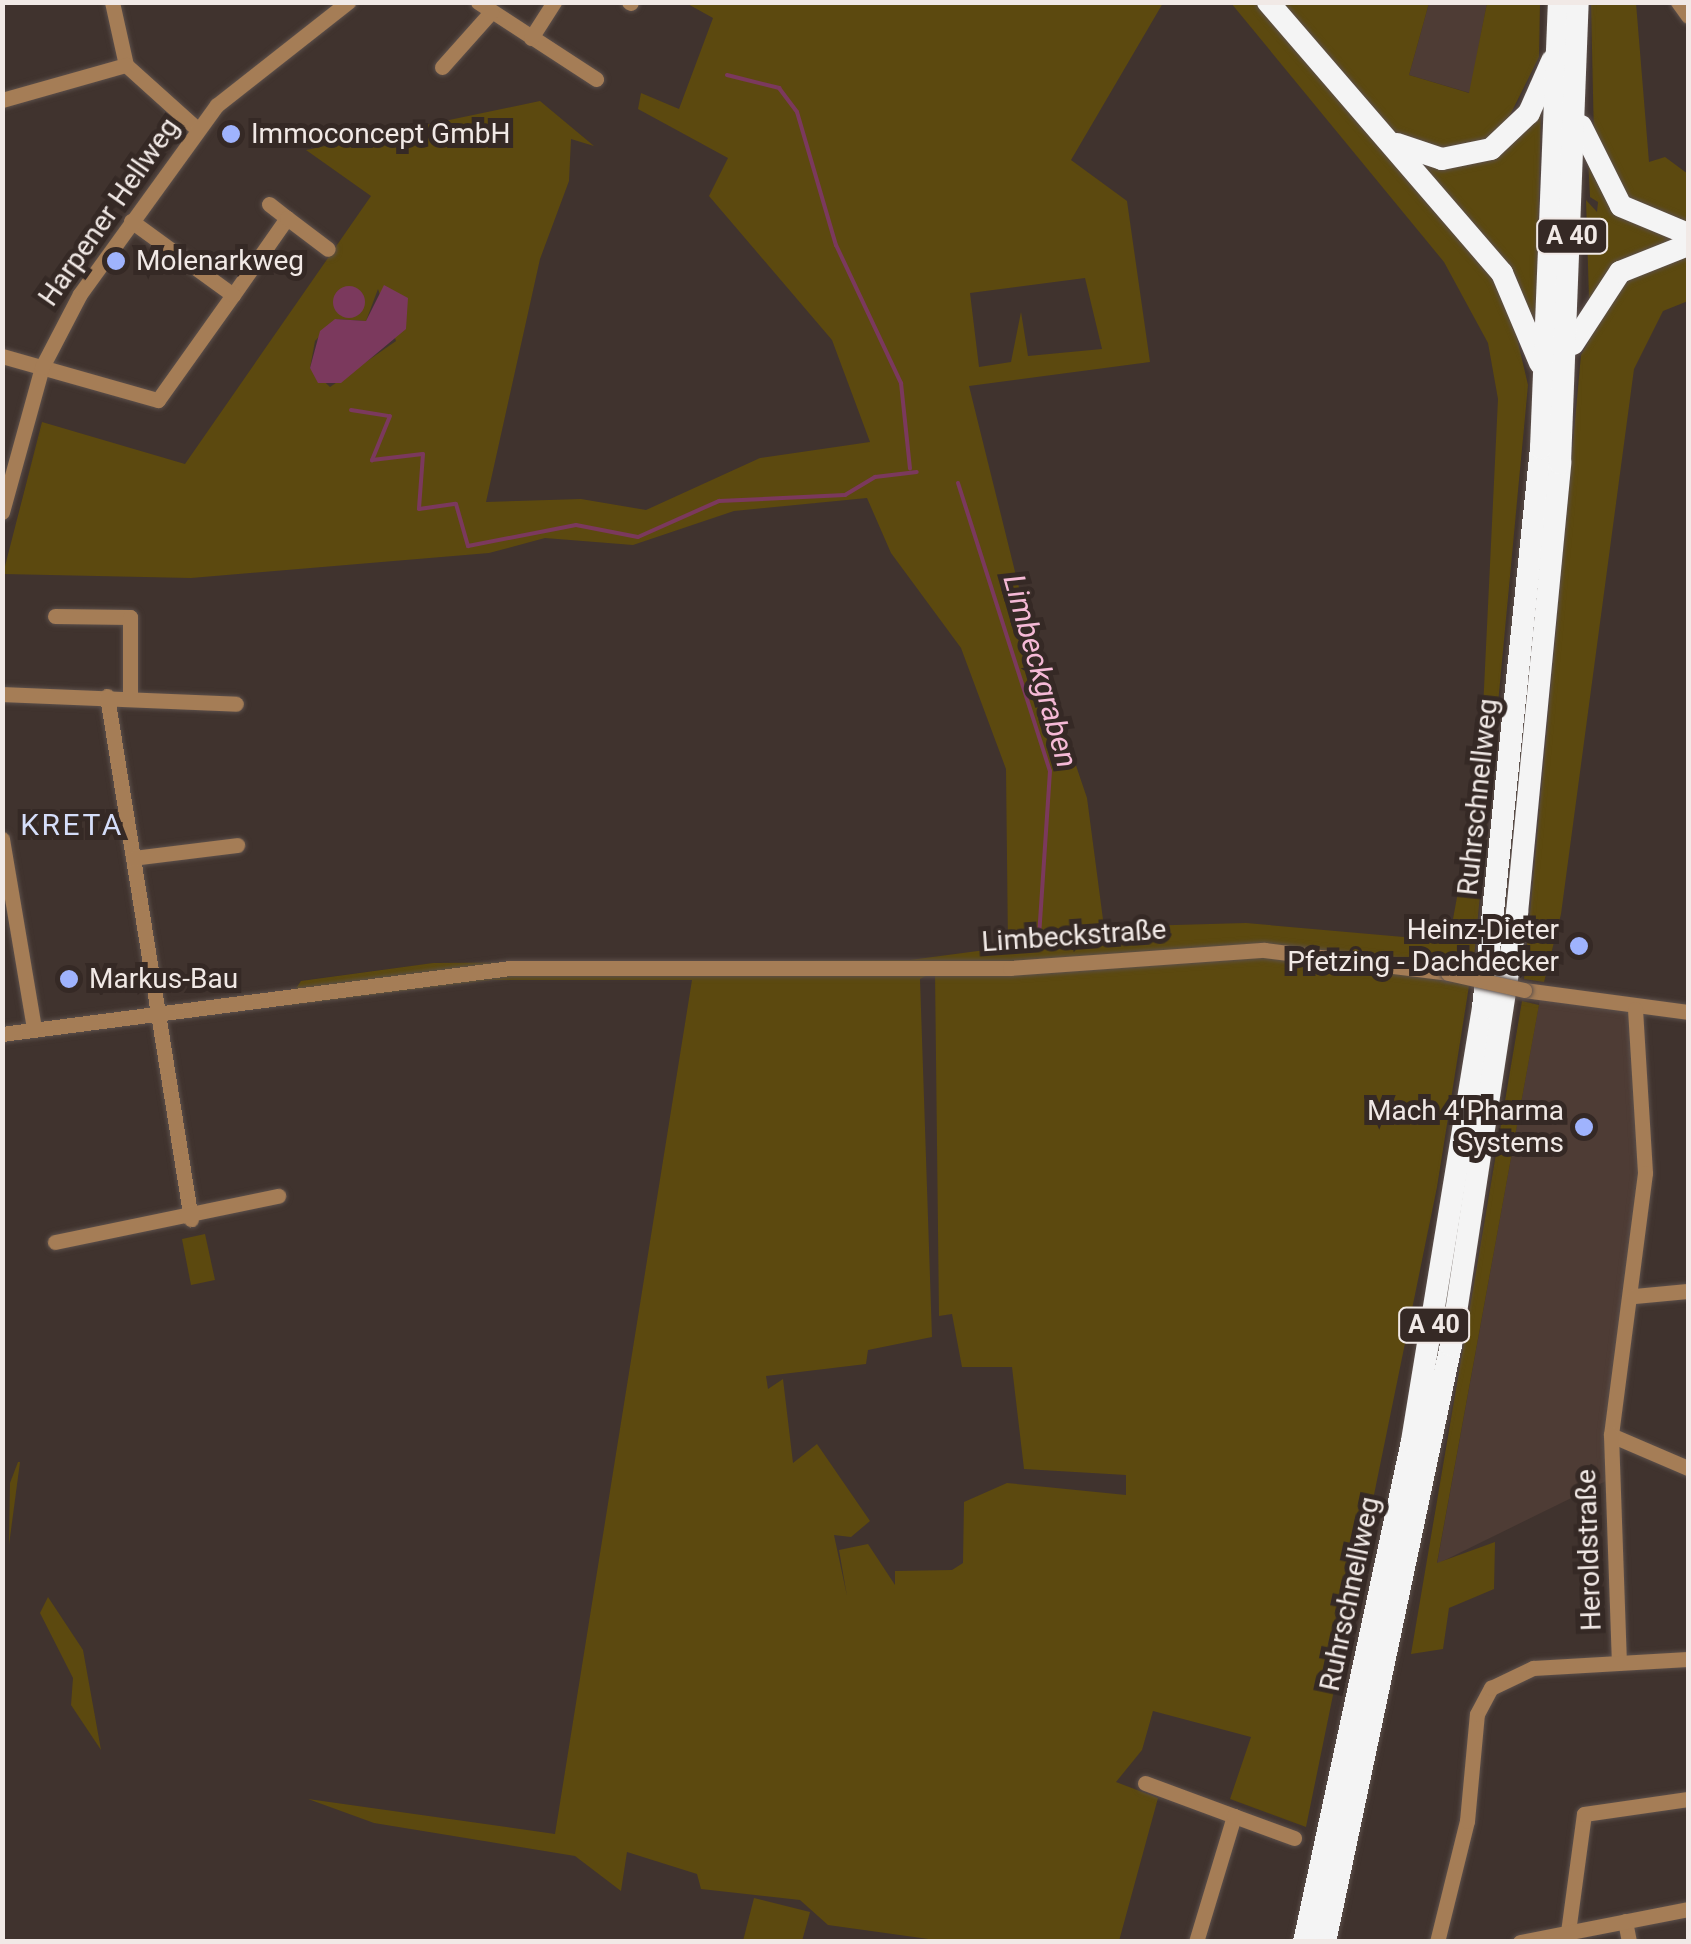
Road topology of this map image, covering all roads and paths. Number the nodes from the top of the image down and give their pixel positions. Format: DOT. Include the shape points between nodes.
graph roads {
  1 [pos="112,2"];
  2 [pos="348,2"];
  3 [pos="554,2"];
  4 [pos="1268,2"];
  5 [pos="1578,2"];
  6 [pos="1678,2"];
  7 [pos="484,7"];
  8 [pos="1559,12"];
  9 [pos="1688,16"];
  10 [pos="531,38"];
  11 [pos="126,64"];
  12 [pos="442,67"];
  13 [pos="596,79"];
  14 [pos="1576,88"];
  15 [pos="2,100"];
  16 [pos="196,128"];
  17 [pos="1389,140"];
  18 [pos="269,204"];
  19 [pos="287,218"];
  20 [pos="131,221"];
  21 [pos="1688,234"];
  22 [pos="1688,245"];
  23 [pos="328,249"];
  24 [pos="233,295"];
  25 [pos="2,356"];
  26 [pos="42,368"];
  27 [pos="1565,382"];
  28 [pos="1544,406"];
  29 [pos="5,491"];
  30 [pos="2,512"];
  31 [pos="54,616"];
  32 [pos="2,694"];
  33 [pos="107,696"];
  34 [pos="130,696"];
  35 [pos="236,704"];
  36 [pos="2,839"];
  37 [pos="236,846"];
  38 [pos="133,858"];
  39 [pos="1634,1009"];
  40 [pos="154,1011"];
  41 [pos="1688,1012"];
  42 [pos="34,1029"];
  43 [pos="2,1034"];
  44 [pos="278,1196"];
  45 [pos="191,1219"];
  46 [pos="56,1242"];
  47 [pos="1688,1292"];
  48 [pos="1634,1296"];
  49 [pos="1612,1435"];
  50 [pos="1688,1468"];
  51 [pos="1688,1659"];
  52 [pos="1620,1663"];
  53 [pos="1145,1783"];
  54 [pos="1688,1799"];
  55 [pos="1234,1816"];
  56 [pos="1294,1838"];
  57 [pos="1688,1909"];
  58 [pos="1625,1922"];
  59 [pos="1568,1932"];
  60 [pos="1196,1942"];
  61 [pos="1304,1942"];
  62 [pos="1325,1942"];
  63 [pos="1437,1942"];
  64 [pos="1520,1942"];
  65 [pos="1629,1942"];
  1 -- 11 [label="street"];
  2 -- 16 [label="street, Harpener Hellweg"];
  3 -- 10 [label="street"];
  4 -- 17 [label="highway"];
  5 -- 14 [label="highway, Ruhrschnellweg / A 40"];
  6 -- 9 [label="street"];
  7 -- 10 [label="street"];
  7 -- 12 [label="street"];
  8 -- 17 [label="highway" via="1538,96 1502,142 1454,159"];
  8 -- 28 [label="highway, Ruhrschnellweg / A 40"];
  10 -- 13 [label="street"];
  11 -- 15 [label="street"];
  11 -- 16 [label="street"];
  14 -- 21 [label="highway" via="1584,139 1610,194 1642,222"];
  14 -- 27 [label="highway, Ruhrschnellweg / A 40"];
  16 -- 20 [label="street, Harpener Hellweg"];
  17 -- 28 [label="highway" via="1511,289 1536,345"];
  18 -- 19 [label="street"];
  19 -- 23 [label="street"];
  19 -- 24 [label="street"];
  20 -- 24 [label="street"];
  20 -- 26 [label="street, Harpener Hellweg"];
  22 -- 27 [label="highway" via="1650,254 1610,282 1580,326"];
  24 -- 26 [label="street" via="158,400"];
  25 -- 26 [label="street"];
  26 -- 29 [label="street, Harpener Hellweg"];
  27 -- 62 [label="highway, Ruhrschnellweg / A 40" via="1527,824 1486,1130 1418,1518"];
  28 -- 61 [label="highway, Ruhrschnellweg / A 40" via="1502,862 1449,1240"];
  29 -- 30 [label="street, Harpener Hellweg"];
  31 -- 34 [label="street" via="130,617"];
  32 -- 33 [label="street"];
  33 -- 34 [label="street"];
  33 -- 38 [label="street"];
  34 -- 35 [label="street"];
  36 -- 42 [label="street"];
  37 -- 38 [label="street"];
  38 -- 40 [label="street"];
  39 -- 40 [label="street, Limbeckstraße, bridge" via="1448,973 1264,950 1010,968 510,968"];
  39 -- 41 [label="street, Limbeckstraße"];
  39 -- 48 [label="street" via="1646,1173"];
  40 -- 42 [label="street, Limbeckstraße"];
  40 -- 45 [label="street"];
  42 -- 43 [label="street, Limbeckstraße"];
  44 -- 45 [label="street"];
  45 -- 46 [label="street"];
  47 -- 48 [label="street"];
  48 -- 49 [label="street"];
  49 -- 50 [label="street"];
  49 -- 52 [label="street, Heroldstraße"];
  51 -- 52 [label="street, Heroldstraße"];
  52 -- 63 [label="street, Heroldstraße" via="1518,1671 1484,1699 1464,1838"];
  53 -- 55 [label="street"];
  54 -- 59 [label="street" via="1584,1814"];
  55 -- 56 [label="street"];
  55 -- 60 [label="street"];
  57 -- 58 [label="street"];
  58 -- 59 [label="street"];
  58 -- 65 [label="street"];
  59 -- 64 [label="street"];
}
